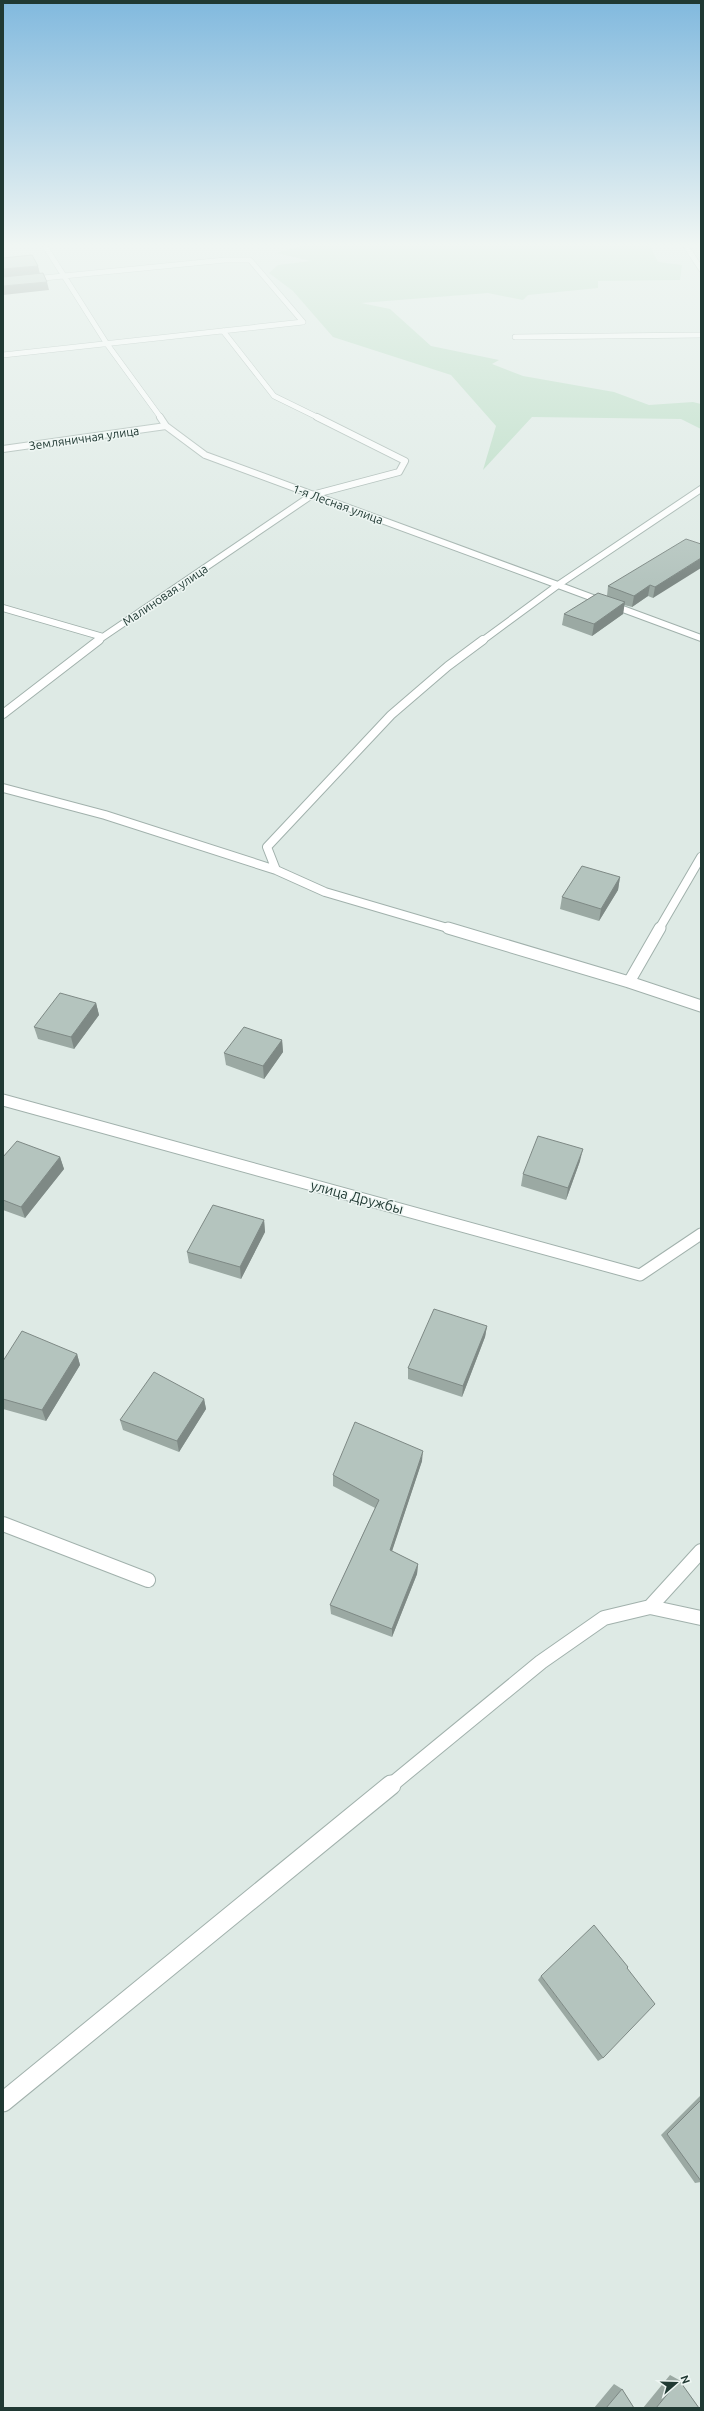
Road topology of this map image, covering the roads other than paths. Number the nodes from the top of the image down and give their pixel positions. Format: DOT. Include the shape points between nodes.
graph roads {
  1 [pos="117,359"];
  2 [pos="245,359"];
  3 [pos="166,426"];
  4 [pos="3,449"];
  5 [pos="701,489"];
  6 [pos="312,494"];
  7 [pos="558,585"];
  8 [pos="3,608"];
  9 [pos="103,637"];
  10 [pos="701,638"];
  11 [pos="3,714"];
  12 [pos="3,788"];
  13 [pos="701,857"];
  14 [pos="276,870"];
  15 [pos="630,982"];
  16 [pos="701,1006"];
  17 [pos="3,1100"];
  18 [pos="701,1234"];
  19 [pos="3,1524"];
  20 [pos="701,1550"];
  21 [pos="148,1580"];
  22 [pos="650,1607"];
  23 [pos="701,1618"];
  24 [pos="3,2102"];
  1 -- 3 [label="street, 1-я Лесная улица"];
  2 -- 6 [label="street" via="274,396 405,461 399,472"];
  3 -- 4 [label="street, Земляничная улица"];
  3 -- 6 [label="street, 1-я Лесная улица" via="205,455"];
  5 -- 7 [label="street"];
  6 -- 7 [label="street, 1-я Лесная улица"];
  6 -- 9 [label="street, Малиновая улица"];
  7 -- 10 [label="street, 1-я Лесная улица"];
  7 -- 14 [label="street" via="448,666 391,715 267,847"];
  8 -- 9 [label="street"];
  9 -- 11 [label="street, Малиновая улица"];
  12 -- 14 [label="street" via="105,815"];
  13 -- 15 [label="street"];
  14 -- 15 [label="street" via="325,892"];
  15 -- 16 [label="street"];
  17 -- 18 [label="street, улица Дружбы" via="640,1275"];
  19 -- 21 [label="street"];
  20 -- 22 [label="street"];
  22 -- 23 [label="street"];
  22 -- 24 [label="street" via="604,1618 541,1662"];
}
